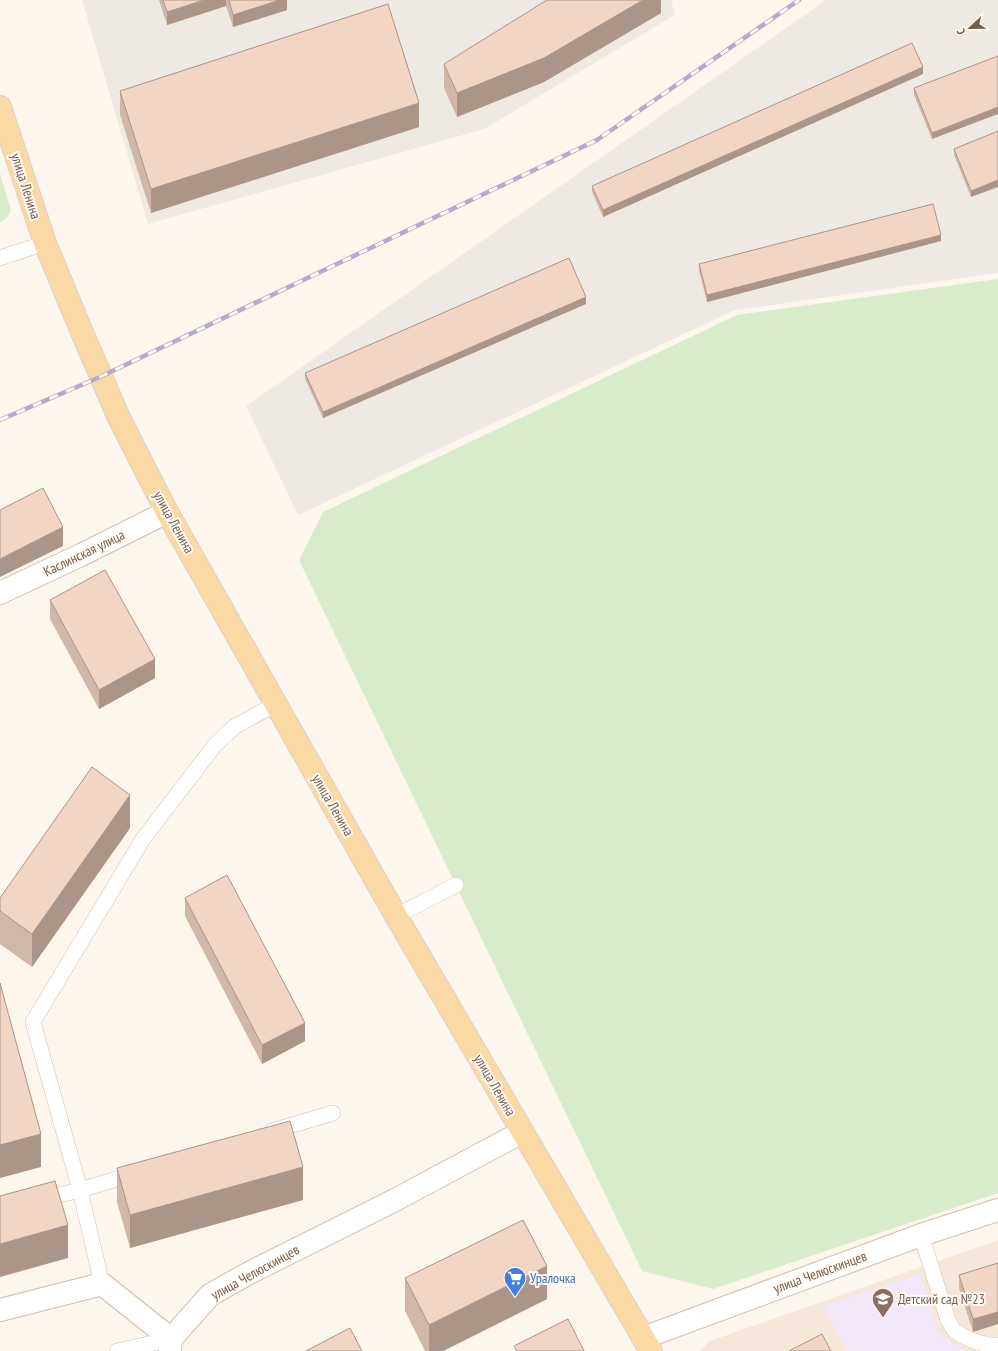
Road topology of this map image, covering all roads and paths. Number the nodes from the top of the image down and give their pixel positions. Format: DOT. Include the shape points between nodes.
graph roads {
  1 [pos="0,107"];
  2 [pos="45,243"];
  3 [pos="0,258"];
  4 [pos="167,512"];
  5 [pos="0,593"];
  6 [pos="276,704"];
  7 [pos="456,885"];
  8 [pos="396,916"];
  9 [pos="333,1113"];
  10 [pos="522,1132"];
  11 [pos="258,1136"];
  12 [pos="147,1170"];
  13 [pos="80,1190"];
  14 [pos="0,1209"];
  15 [pos="998,1210"];
  16 [pos="921,1235"];
  17 [pos="102,1284"];
  18 [pos="0,1310"];
  19 [pos="647,1344"];
  20 [pos="171,1345"];
  21 [pos="998,1345"];
  22 [pos="117,1351"];
  1 -- 2 [label="main road, улица Ленина"];
  2 -- 3 [label="lane"];
  2 -- 4 [label="main road, улица Ленина" via="100,377"];
  4 -- 5 [label="street, Каслинская улица"];
  4 -- 6 [label="main road, улица Ленина"];
  6 -- 8 [label="main road, улица Ленина"];
  6 -- 13 [label="lane" via="234,727 215,745 143,839 33,1022"];
  7 -- 8 [label="lane"];
  8 -- 10 [label="main road, улица Ленина"];
  9 -- 11 [label="lane"];
  10 -- 19 [label="main road, улица Ленина"];
  10 -- 20 [label="street, улица Челюскинцев" via="210,1295"];
  12 -- 13 [label="lane"];
  13 -- 14 [label="lane"];
  13 -- 17 [label="lane"];
  15 -- 16 [label="street, улица Челюскинцев"];
  16 -- 19 [label="street, улица Челюскинцев"];
  16 -- 21 [label="lane" via="953,1330 962,1336 992,1346"];
  17 -- 18 [label="street"];
  17 -- 20 [label="street"];
  20 -- 22 [label="lane"];
}
